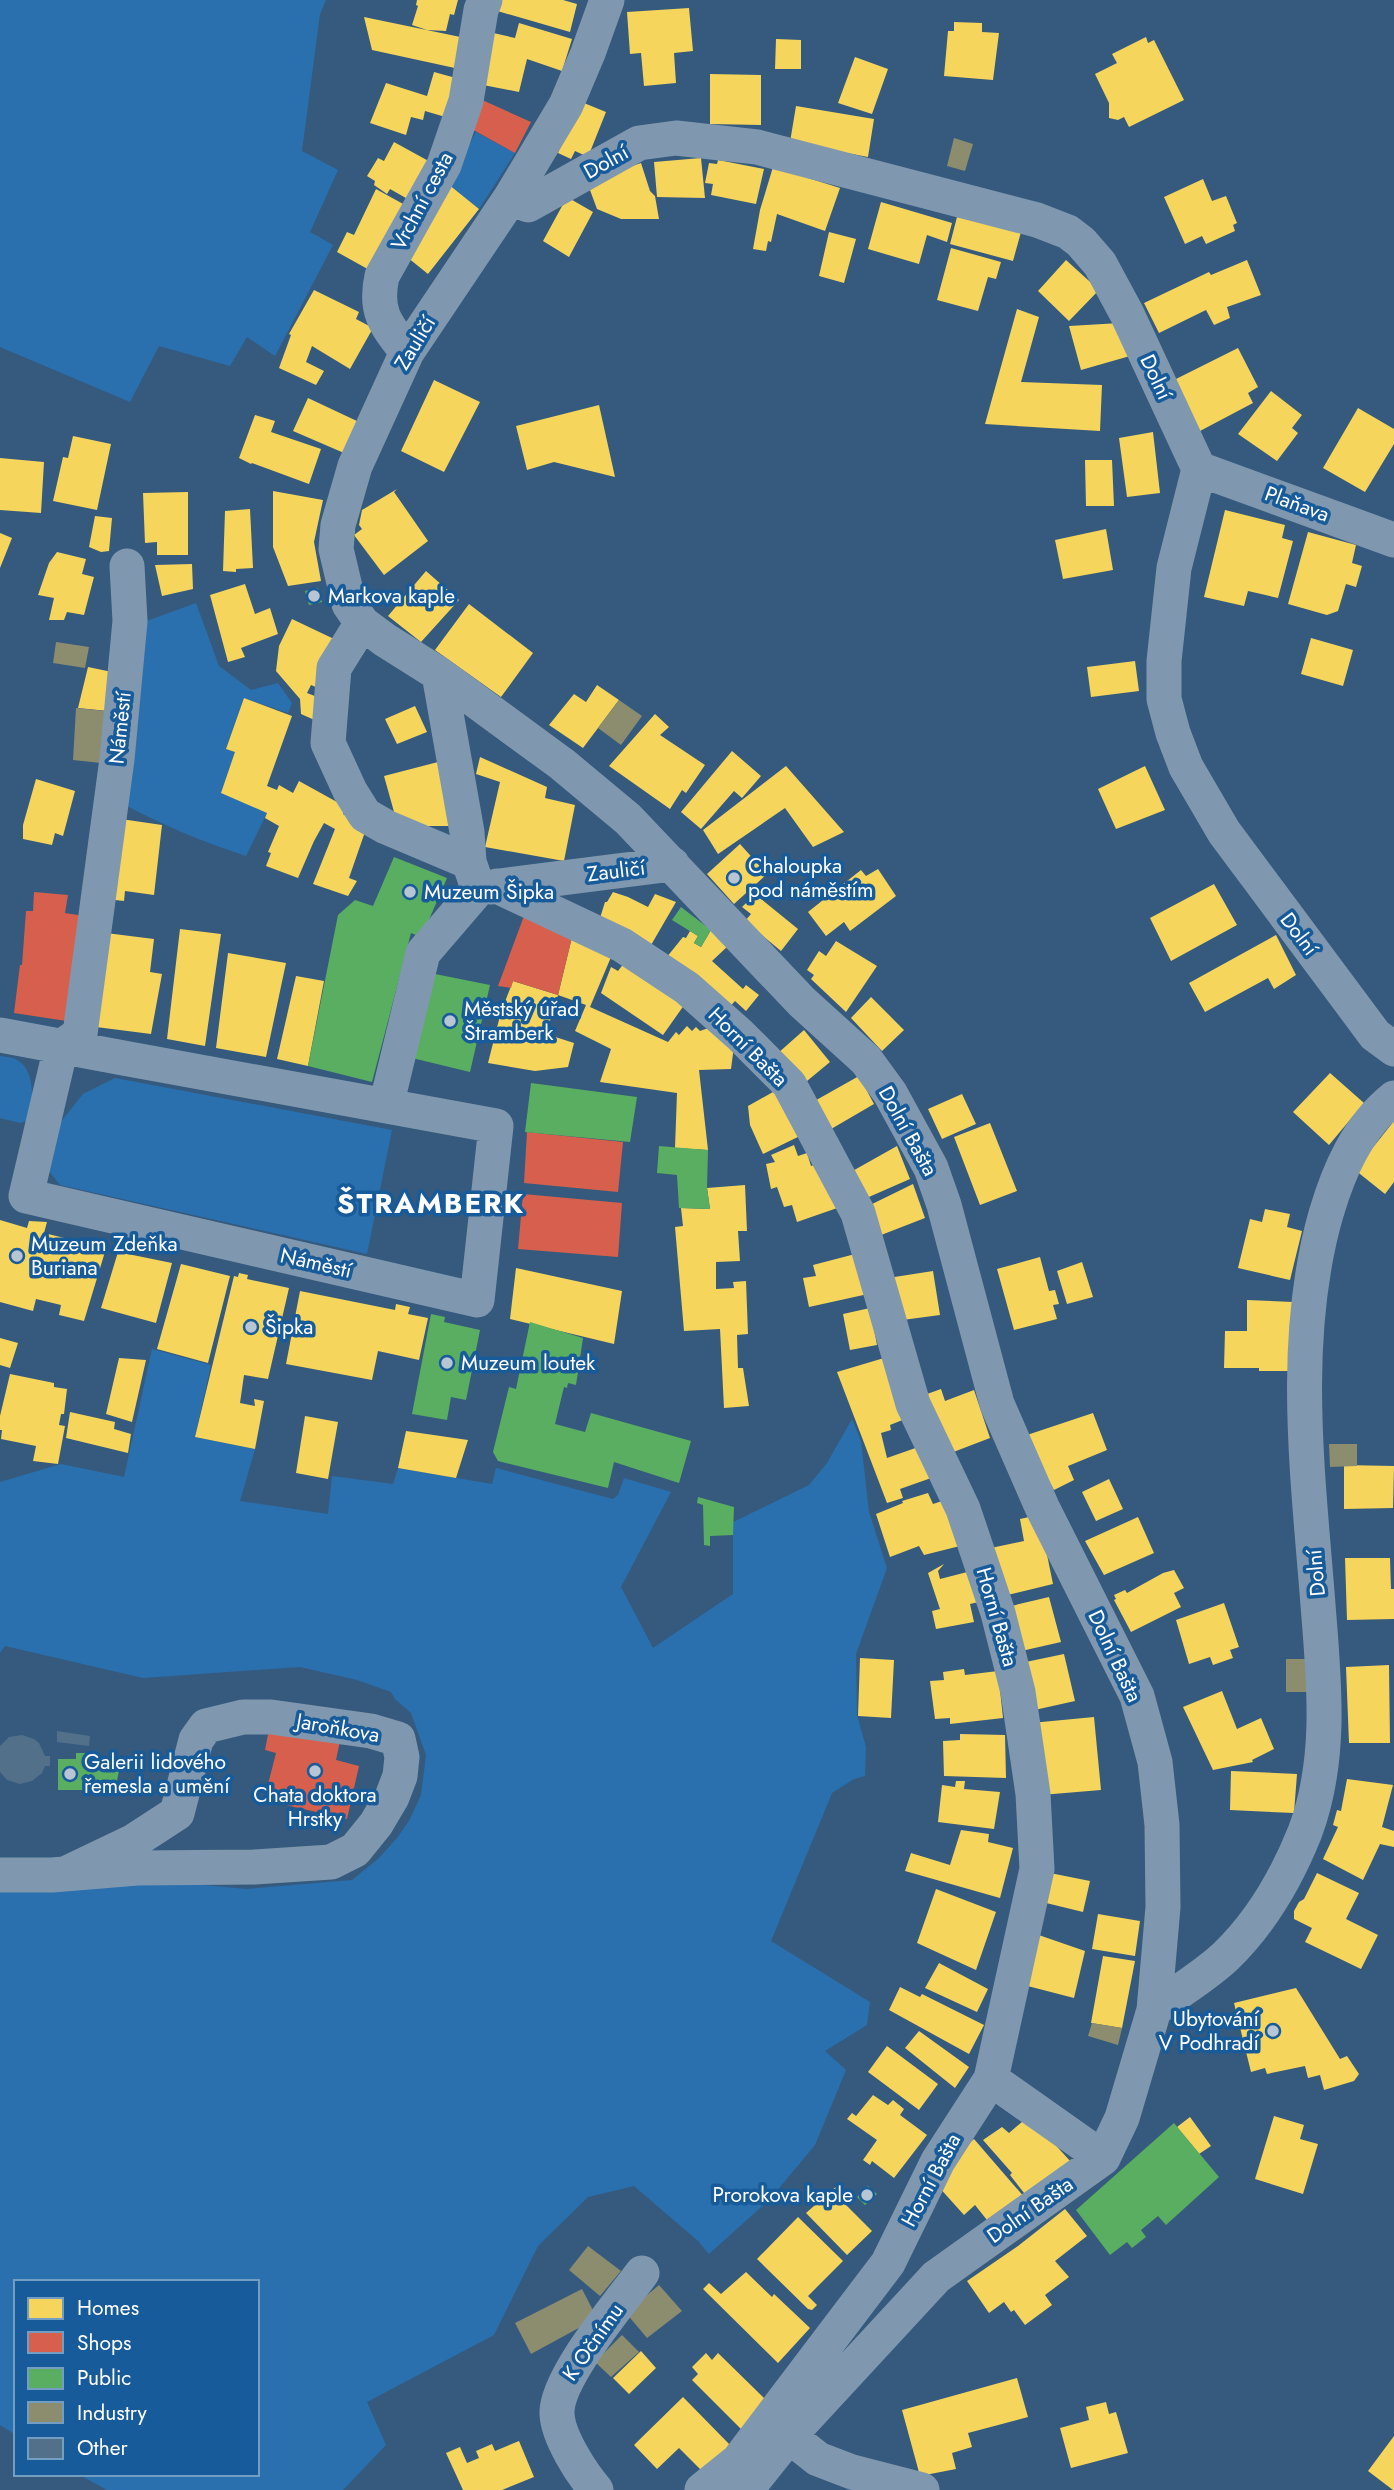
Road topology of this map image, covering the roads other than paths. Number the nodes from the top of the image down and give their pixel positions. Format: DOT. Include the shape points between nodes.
graph roads {
  1 [pos="485,0"];
  2 [pos="607,0"];
  3 [pos="511,197"];
  4 [pos="407,352"];
  5 [pos="1199,469"];
  6 [pos="1394,540"];
  7 [pos="127,566"];
  8 [pos="362,623"];
  9 [pos="439,674"];
  10 [pos="672,864"];
  11 [pos="482,879"];
  12 [pos="0,1035"];
  13 [pos="61,1047"];
  14 [pos="1394,1049"];
  15 [pos="1394,1098"];
  16 [pos="386,1106"];
  17 [pos="13,1193"];
  18 [pos="65,1874"];
  19 [pos="0,1875"];
  20 [pos="1154,2010"];
  21 [pos="990,2079"];
  22 [pos="1103,2158"];
  23 [pos="642,2273"];
  24 [pos="789,2436"];
  25 [pos="747,2476"];
  26 [pos="596,2490"];
  27 [pos="702,2490"];
  28 [pos="922,2490"];
  1 -- 4 [label="street, Vrchní cesta" via="466,101 444,164 382,276 377,296 386,324"];
  2 -- 3 [label="street, Zauličí" via="571,93"];
  3 -- 4 [label="street, Zauličí"];
  3 -- 5 [label="street, Dolní" via="528,205 639,143 676,138 757,147 1052,225 1081,242 1100,264"];
  4 -- 8 [label="street, Zauličí" via="355,466 338,525 340,571 349,604"];
  5 -- 6 [label="street, Plaňava"];
  5 -- 14 [label="street, Dolní" via="1174,568 1167,627 1164,699 1173,733 1186,767 1224,832 1375,1035"];
  7 -- 13 [label="street, Náměstí" via="130,621 117,759 80,1034"];
  8 -- 9 [label="street, Zauličí"];
  8 -- 11 [label="street, Horní Bašta" via="334,668 328,743 350,791 365,815"];
  9 -- 10 [label="street, Zauličí" via="597,791"];
  9 -- 11 [label="street" via="467,832"];
  10 -- 11 [label="street, Zauličí"];
  10 -- 20 [label="street, Dolní Bašta" via="802,1002 866,1060 932,1168 998,1404 1042,1507 1137,1696 1155,1762 1162,1825 1163,1907"];
  11 -- 16 [label="street" via="423,953"];
  11 -- 21 [label="street, Horní Bašta" via="622,945 687,988 789,1084 859,1213 913,1404 963,1509 998,1613 1018,1692 1033,1794 1037,1868"];
  12 -- 13 [label="street, Náměstí"];
  13 -- 16 [label="street, Náměstí"];
  13 -- 17 [label="street, Náměstí"];
  15 -- 20 [label="street, Dolní" via="1360,1135 1343,1163 1319,1238 1311,1297 1305,1444 1325,1693 1322,1765 1314,1800 1276,1893 1226,1956"];
  16 -- 17 [label="street, Náměstí" via="496,1126 477,1300"];
  18 -- 18 [label="street, Jaroňkova" via="177,1813 196,1740 206,1726 243,1717 271,1717 371,1731 398,1739 401,1745 400,1776 376,1825 355,1850 331,1862"];
  18 -- 19 [label="street, Jaroňkova"];
  20 -- 22 [label="street, Dolní Bašta" via="1122,2119"];
  21 -- 22 [label="street"];
  21 -- 25 [label="street, Horní Bašta" via="938,2161 888,2263"];
  22 -- 24 [label="street, Dolní Bašta" via="936,2277"];
  23 -- 26 [label="street, K Očnímu" via="567,2376 559,2396 556,2415 565,2439"];
  24 -- 25 [label="street, Dolní Bašta"];
  24 -- 28 [label="street" via="818,2459"];
  25 -- 27 [label="street"];
}
